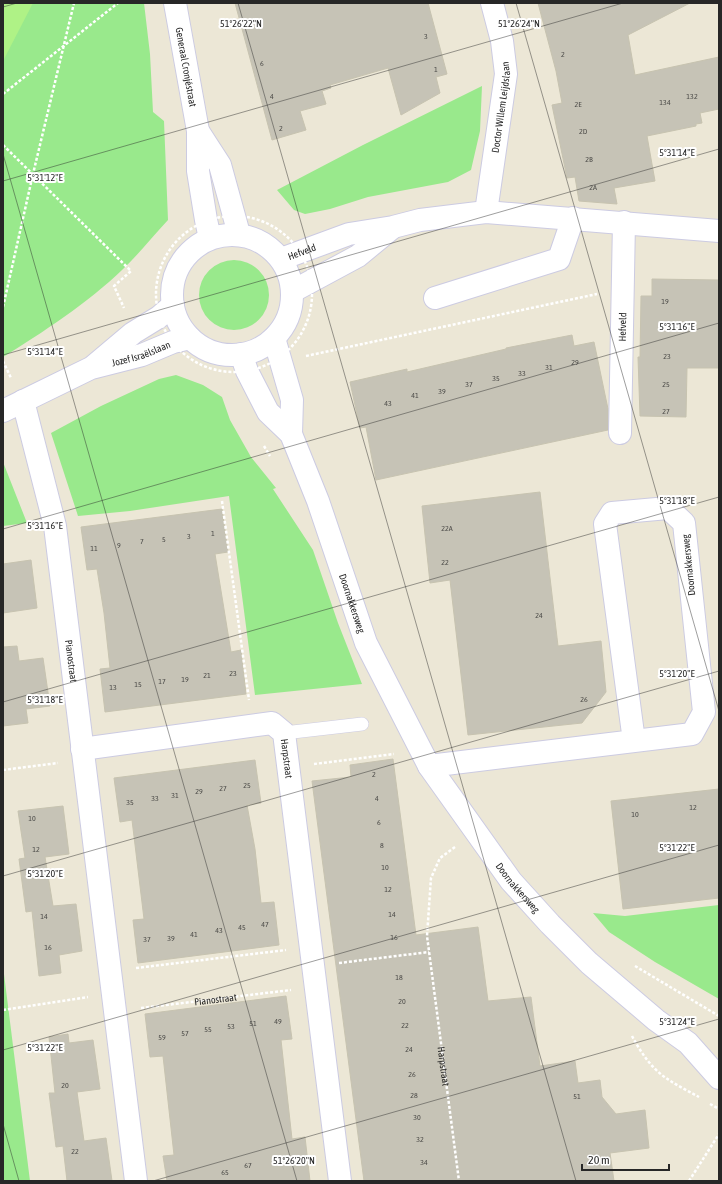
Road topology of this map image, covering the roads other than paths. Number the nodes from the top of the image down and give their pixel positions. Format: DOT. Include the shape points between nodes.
graph roads {
  1 [pos="175,3"];
  2 [pos="492,3"];
  3 [pos="198,132"];
  4 [pos="486,212"];
  5 [pos="572,218"];
  6 [pos="624,222"];
  7 [pos="237,225"];
  8 [pos="393,227"];
  9 [pos="208,229"];
  10 [pos="719,231"];
  11 [pos="291,255"];
  12 [pos="302,286"];
  13 [pos="435,298"];
  14 [pos="166,311"];
  15 [pos="182,340"];
  16 [pos="277,348"];
  17 [pos="244,363"];
  18 [pos="91,368"];
  19 [pos="23,401"];
  20 [pos="3,411"];
  21 [pos="620,433"];
  22 [pos="291,434"];
  23 [pos="362,724"];
  24 [pos="284,732"];
  25 [pos="634,741"];
  26 [pos="82,749"];
  27 [pos="425,758"];
  28 [pos="688,1043"];
  29 [pos="719,1051"];
  30 [pos="719,1078"];
  31 [pos="136,1181"];
  32 [pos="340,1181"];
  1 -- 3 [label="street, Generaal Cronjéstraat"];
  2 -- 4 [label="street, Doctor Willem Leijdslaan" via="502,41 506,74"];
  3 -- 7 [label="street, Generaal Cronjéstraat" via="220,165"];
  3 -- 9 [label="street, Generaal Cronjéstraat" via="198,171"];
  4 -- 5 [label="street, Hefveld"];
  4 -- 8 [label="street, Hefveld" via="420,220"];
  5 -- 6 [label="street, Hefveld"];
  5 -- 13 [label="street" via="559,259"];
  6 -- 10 [label="street, Hefveld"];
  6 -- 21 [label="street, Hefveld"];
  7 -- 9 [label="street" via="224,234"];
  7 -- 11 [label="street" via="270,247"];
  8 -- 11 [label="street, Hefveld" via="349,234"];
  8 -- 12 [label="street, Hefveld" via="358,256"];
  9 -- 14 [label="street" via="184,258 177,272"];
  11 -- 12 [label="street" via="291,280"];
  12 -- 16 [label="street" via="292,304"];
  14 -- 15 [label="street" via="176,317 183,328"];
  14 -- 18 [label="street, Jozef Israëlslaan" via="133,333"];
  15 -- 17 [label="street"];
  15 -- 18 [label="street, Jozef Israëlslaan" via="142,355"];
  16 -- 17 [label="street" via="264,346 253,352"];
  16 -- 22 [label="street, Doornakkersweg" via="292,400"];
  17 -- 22 [label="street, Doornakkersweg" via="268,412"];
  18 -- 19 [label="street, Jozef Israëlslaan"];
  19 -- 20 [label="street, Jozef Israëlslaan"];
  19 -- 26 [label="street, Pianostraat" via="54,526"];
  22 -- 27 [label="street, Doornakkersweg" via="318,501 366,643"];
  23 -- 24 [label="lane"];
  24 -- 26 [label="street, Harpstraat" via="272,723"];
  24 -- 32 [label="street, Harpstraat"];
  25 -- 25 [label="street, Doornakkersweg" via="692,734 704,712 684,523 668,508 612,513 605,524"];
  25 -- 27 [label="street, Doornakkersweg"];
  26 -- 31 [label="street, Pianostraat"];
  27 -- 28 [label="street, Doornakkersweg" via="511,881 550,924 589,963 656,1020"];
  28 -- 29 [label="street, Doornakkersweg"];
  28 -- 30 [label="street, Doornakkersweg"];
}
